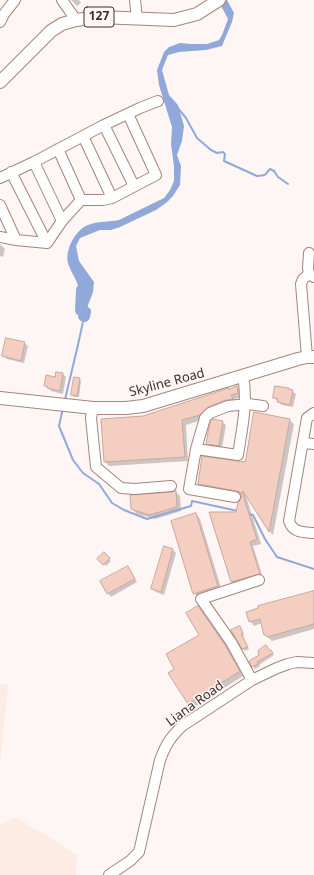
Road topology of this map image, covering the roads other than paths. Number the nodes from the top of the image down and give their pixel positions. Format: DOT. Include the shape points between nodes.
graph roads {
  1 [pos="15,0"];
  2 [pos="62,0"];
  3 [pos="135,0"];
  4 [pos="218,1"];
  5 [pos="1,16"];
  6 [pos="137,19"];
  7 [pos="76,20"];
  8 [pos="0,82"];
  9 [pos="158,101"];
  10 [pos="128,114"];
  11 [pos="104,125"];
  12 [pos="83,136"];
  13 [pos="58,149"];
  14 [pos="34,162"];
  15 [pos="11,172"];
  16 [pos="0,178"];
  17 [pos="134,186"];
  18 [pos="112,198"];
  19 [pos="81,200"];
  20 [pos="0,204"];
  21 [pos="62,221"];
  22 [pos="0,236"];
  23 [pos="16,240"];
  24 [pos="47,243"];
  25 [pos="309,253"];
  26 [pos="312,275"];
  27 [pos="314,330"];
  28 [pos="306,338"];
  29 [pos="310,357"];
  30 [pos="243,376"];
  31 [pos="0,398"];
  32 [pos="245,404"];
  33 [pos="263,406"];
  34 [pos="93,408"];
  35 [pos="314,413"];
  36 [pos="303,443"];
  37 [pos="314,444"];
  38 [pos="196,449"];
  39 [pos="171,486"];
  40 [pos="235,497"];
  41 [pos="314,533"];
  42 [pos="259,580"];
  43 [pos="314,664"];
  44 [pos="252,680"];
  45 [pos="109,875"];
  1 -- 5 [label="street"];
  2 -- 7 [label="street"];
  3 -- 6 [label="street"];
  4 -- 6 [label="main road, 127" via="197,14 174,20"];
  6 -- 7 [label="main road, 127" via="98,17"];
  7 -- 8 [label="main road, 127" via="51,31"];
  9 -- 10 [label="street"];
  10 -- 11 [label="street"];
  10 -- 17 [label="street" via="156,175"];
  11 -- 12 [label="street"];
  11 -- 17 [label="street"];
  12 -- 13 [label="street"];
  12 -- 18 [label="street"];
  13 -- 14 [label="street"];
  13 -- 19 [label="street"];
  14 -- 15 [label="street"];
  14 -- 21 [label="street"];
  15 -- 16 [label="street"];
  15 -- 24 [label="street"];
  17 -- 18 [label="street"];
  18 -- 19 [label="street"];
  19 -- 21 [label="street"];
  20 -- 23 [label="street"];
  21 -- 24 [label="street"];
  22 -- 23 [label="street"];
  23 -- 24 [label="street"];
  25 -- 26 [label="street" via="308,268"];
  26 -- 28 [label="street" via="303,279 301,284"];
  27 -- 28 [label="street"];
  28 -- 29 [label="street"];
  29 -- 30 [label="main road, Skyline Road"];
  30 -- 32 [label="street"];
  30 -- 34 [label="main road, Skyline Road" via="143,406"];
  31 -- 34 [label="main road, Skyline Road"];
  32 -- 33 [label="street"];
  32 -- 38 [label="street" via="228,406 210,413 205,418"];
  32 -- 38 [label="street" via="238,455"];
  34 -- 39 [label="street" via="96,467 121,488"];
  35 -- 36 [label="street" via="307,418"];
  36 -- 37 [label="street"];
  36 -- 41 [label="street" via="289,521 295,530"];
  38 -- 40 [label="street" via="189,489"];
  42 -- 44 [label="street" via="201,599 231,642"];
  43 -- 44 [label="street, Liana Road" via="288,664"];
  44 -- 45 [label="street, Liana Road" via="172,735 160,760 139,852"];
}
